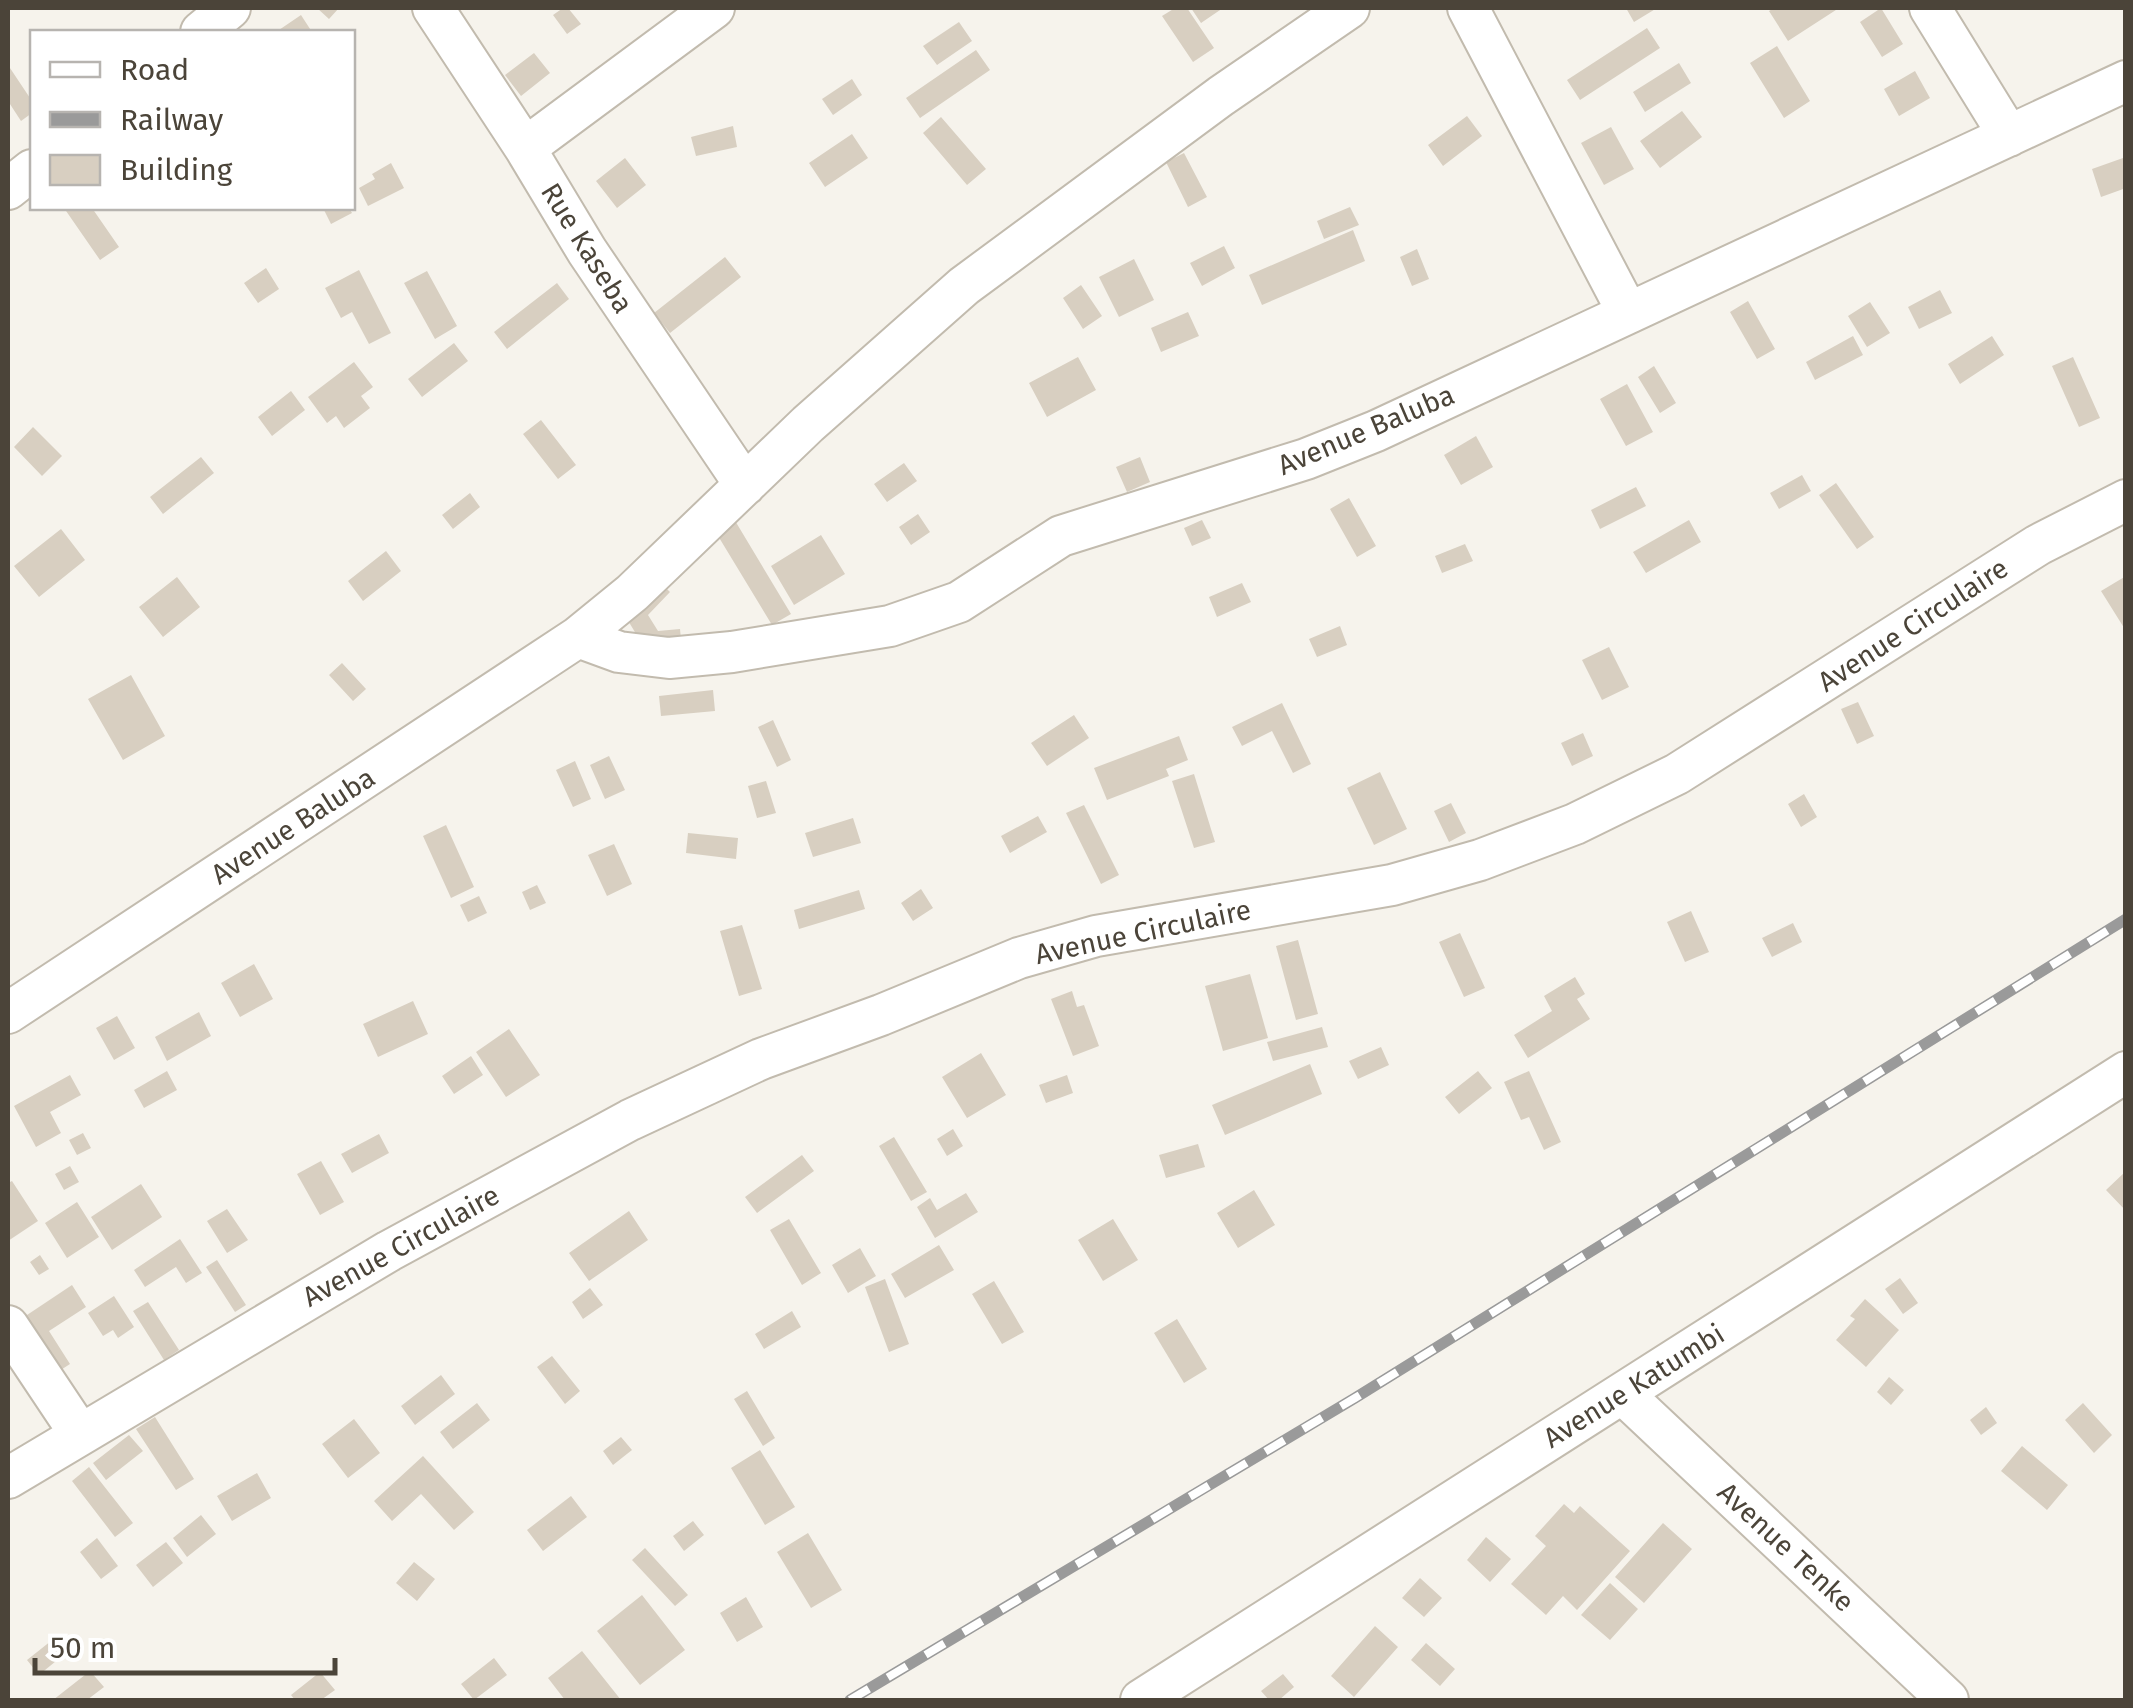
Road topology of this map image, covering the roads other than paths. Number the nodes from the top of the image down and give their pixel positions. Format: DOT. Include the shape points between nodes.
graph roads {
  1 [pos="230,8"];
  2 [pos="433,8"];
  3 [pos="714,8"];
  4 [pos="1348,8"];
  5 [pos="1468,8"];
  6 [pos="1930,8"];
  7 [pos="203,30"];
  8 [pos="2126,82"];
  9 [pos="2010,136"];
  10 [pos="525,148"];
  11 [pos="30,172"];
  12 [pos="8,190"];
  13 [pos="1628,313"];
  14 [pos="745,486"];
  15 [pos="2126,500"];
  16 [pos="578,638"];
  17 [pos="8,1013"];
  18 [pos="2126,1072"];
  19 [pos="8,1326"];
  20 [pos="1623,1394"];
  21 [pos="80,1434"];
  22 [pos="8,1478"];
  23 [pos="1161,1696"];
  24 [pos="1948,1700"];
  1 -- 7 [label="street"];
  2 -- 10 [label="street, Rue Kaseba"];
  3 -- 10 [label="street"];
  4 -- 14 [label="street, Avenue Baluba" via="964,286"];
  5 -- 13 [label="street"];
  6 -- 9 [label="street"];
  8 -- 9 [label="street, Avenue Baluba"];
  9 -- 13 [label="street, Avenue Baluba"];
  10 -- 14 [label="street, Rue Kaseba"];
  11 -- 12 [label="street"];
  13 -- 16 [label="street, Avenue Baluba" via="1306,460 1061,536 959,602 890,626 670,658"];
  14 -- 16 [label="street, Avenue Baluba"];
  15 -- 21 [label="street, Avenue Circulaire" via="2038,546 1677,774 1575,824 1392,885 1096,936 761,1059 630,1120 389,1251"];
  16 -- 17 [label="street, Avenue Baluba"];
  18 -- 20 [label="street, Avenue Katumbi"];
  19 -- 21 [label="street"];
  20 -- 23 [label="street, Avenue Katumbi"];
  20 -- 24 [label="street, Avenue Tenke"];
  21 -- 22 [label="street, Avenue Circulaire"];
}
